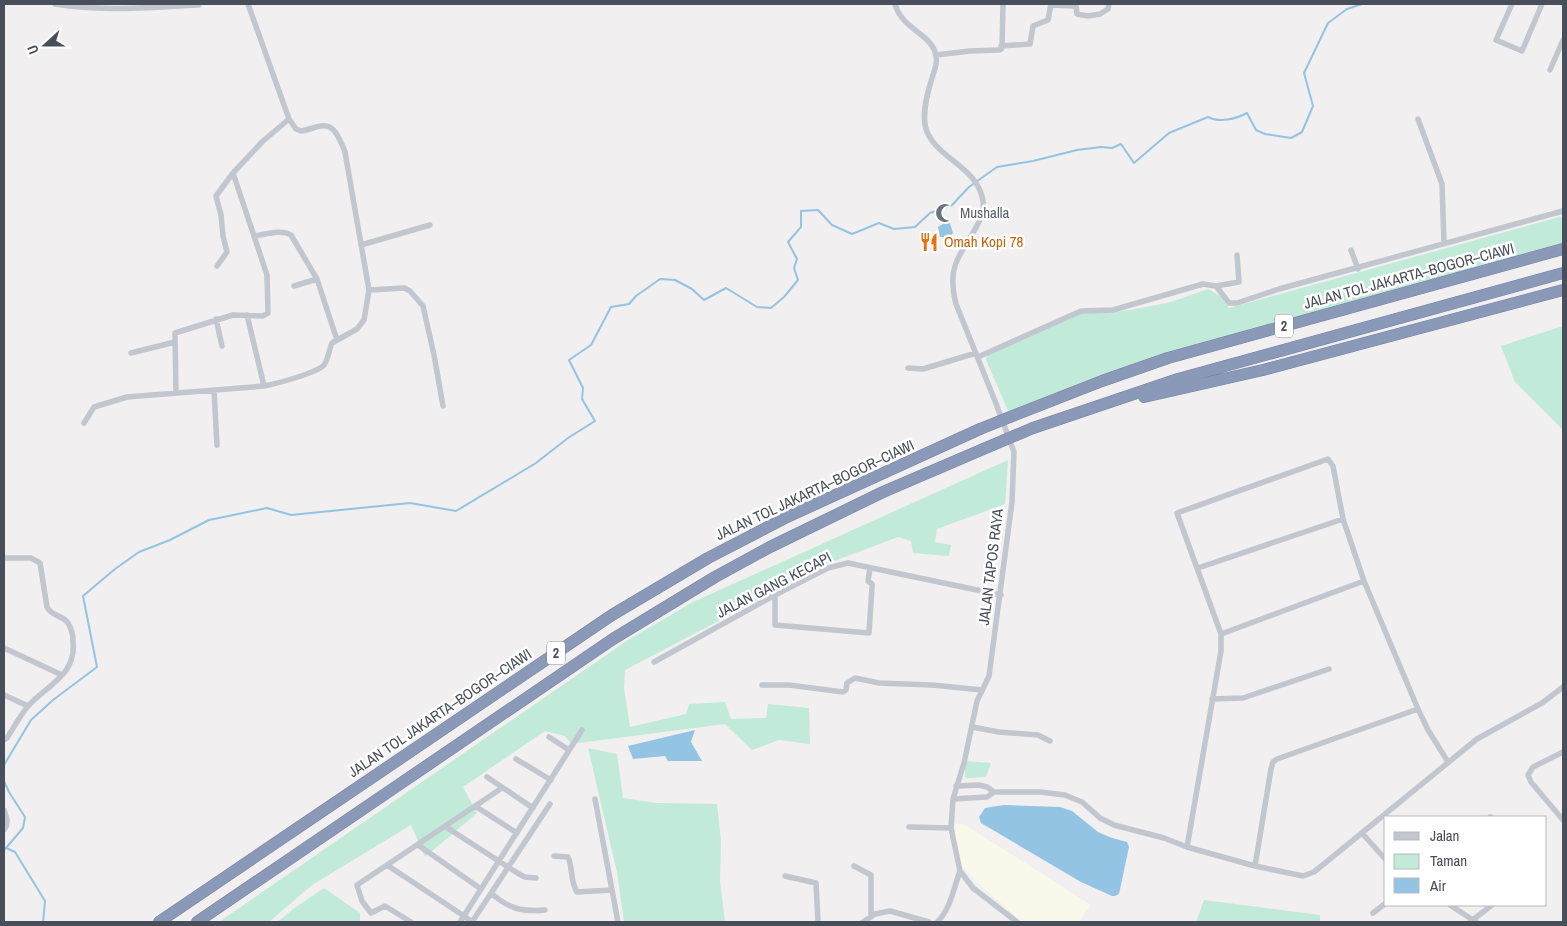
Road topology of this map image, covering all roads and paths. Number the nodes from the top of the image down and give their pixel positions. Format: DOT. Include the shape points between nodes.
graph roads {
  1 [pos="55,4"];
  2 [pos="248,4"];
  3 [pos="895,4"];
  4 [pos="1003,4"];
  5 [pos="1051,4"];
  6 [pos="1109,4"];
  7 [pos="1512,4"];
  8 [pos="1542,4"];
  9 [pos="186,5"];
  10 [pos="199,5"];
  11 [pos="78,6"];
  12 [pos="153,6"];
  13 [pos="114,7"];
  14 [pos="1563,40"];
  15 [pos="1001,46"];
  16 [pos="936,55"];
  17 [pos="1550,70"];
  18 [pos="289,119"];
  19 [pos="1418,119"];
  20 [pos="233,173"];
  21 [pos="1563,211"];
  22 [pos="430,225"];
  23 [pos="255,236"];
  24 [pos="1444,244"];
  25 [pos="361,246"];
  26 [pos="1563,249"];
  27 [pos="1351,250"];
  28 [pos="1237,255"];
  29 [pos="217,266"];
  30 [pos="1358,269"];
  31 [pos="1563,273"];
  32 [pos="316,279"];
  33 [pos="294,286"];
  34 [pos="1216,286"];
  35 [pos="369,290"];
  36 [pos="1563,290"];
  37 [pos="247,315"];
  38 [pos="216,319"];
  39 [pos="337,340"];
  40 [pos="174,342"];
  41 [pos="222,346"];
  42 [pos="131,353"];
  43 [pos="977,355"];
  44 [pos="908,368"];
  45 [pos="264,386"];
  46 [pos="214,390"];
  47 [pos="176,393"];
  48 [pos="443,406"];
  49 [pos="1051,422"];
  50 [pos="84,423"];
  51 [pos="217,445"];
  52 [pos="1343,519"];
  53 [pos="4,558"];
  54 [pos="870,568"];
  55 [pos="1198,568"];
  56 [pos="1364,581"];
  57 [pos="775,595"];
  58 [pos="1000,595"];
  59 [pos="1221,634"];
  60 [pos="4,648"];
  61 [pos="654,662"];
  62 [pos="1329,668"];
  63 [pos="62,676"];
  64 [pos="762,685"];
  65 [pos="1563,687"];
  66 [pos="982,690"];
  67 [pos="4,695"];
  68 [pos="1212,699"];
  69 [pos="28,706"];
  70 [pos="1418,709"];
  71 [pos="972,727"];
  72 [pos="582,730"];
  73 [pos="549,737"];
  74 [pos="4,740"];
  75 [pos="1050,741"];
  76 [pos="569,750"];
  77 [pos="1563,752"];
  78 [pos="516,759"];
  79 [pos="1448,762"];
  80 [pos="487,777"];
  81 [pos="550,780"];
  82 [pos="956,786"];
  83 [pos="502,788"];
  84 [pos="994,792"];
  85 [pos="595,799"];
  86 [pos="954,799"];
  87 [pos="550,804"];
  88 [pos="475,806"];
  89 [pos="533,808"];
  90 [pos="4,810"];
  91 [pos="1563,820"];
  92 [pos="446,827"];
  93 [pos="909,827"];
  94 [pos="951,828"];
  95 [pos="4,830"];
  96 [pos="517,833"];
  97 [pos="1362,833"];
  98 [pos="418,845"];
  99 [pos="1187,847"];
  100 [pos="554,856"];
  101 [pos="1384,858"];
  102 [pos="499,861"];
  103 [pos="386,864"];
  104 [pos="854,866"];
  105 [pos="1255,866"];
  106 [pos="508,867"];
  107 [pos="960,871"];
  108 [pos="785,876"];
  109 [pos="536,878"];
  110 [pos="481,889"];
  111 [pos="612,890"];
  112 [pos="491,893"];
  113 [pos="1384,905"];
  114 [pos="1451,906"];
  115 [pos="1491,906"];
  116 [pos="545,910"];
  117 [pos="1373,913"];
  118 [pos="464,916"];
  119 [pos="871,917"];
  120 [pos="1473,921"];
  121 [pos="159,922"];
  122 [pos="197,922"];
  123 [pos="411,922"];
  124 [pos="460,922"];
  125 [pos="618,922"];
  126 [pos="818,922"];
  127 [pos="863,922"];
  128 [pos="930,922"];
  129 [pos="937,922"];
  130 [pos="1017,922"];
  1 -- 11 [label="street"];
  2 -- 18 [label="street"];
  3 -- 16 [label="street" via="901,19 932,44"];
  4 -- 15 [label="street"];
  5 -- 6 [label="street" via="1076,6 1077,14 1088,16 1102,14"];
  5 -- 15 [label="street" via="1048,20 1034,25 1030,44"];
  7 -- 8 [label="street" via="1496,40 1522,52"];
  9 -- 10 [label="street"];
  9 -- 12 [label="street"];
  11 -- 13 [label="street"];
  12 -- 13 [label="street"];
  14 -- 17 [label="street"];
  15 -- 16 [label="street" via="998,51"];
  16 -- 43 [label="street, JALAN TAPOS RAYA" via="926,106 926,131 974,181 983,200 980,220 962,249 953,278 956,304"];
  18 -- 20 [label="street"];
  18 -- 25 [label="street" via="301,131 324,125 338,135 345,152"];
  19 -- 24 [label="street" via="1443,188"];
  20 -- 23 [label="street"];
  20 -- 29 [label="street" via="216,196 227,252"];
  21 -- 24 [label="street"];
  22 -- 25 [label="street"];
  23 -- 32 [label="street" via="279,232 291,235"];
  23 -- 37 [label="street" via="268,277 268,312 263,316"];
  24 -- 30 [label="street"];
  25 -- 35 [label="street"];
  26 -- 121 [label="highway, JALAN TOL JAKARTA–BOGOR–CIAWI / 2, bridge" via="1168,358 980,429 787,516 612,615"];
  27 -- 30 [label="street"];
  28 -- 34 [label="street" via="1239,282"];
  30 -- 34 [label="street" via="1232,304"];
  31 -- 49 [label="highway, JALAN TOL JAKARTA–BOGOR–CIAWI / 2" via="1178,379"];
  32 -- 33 [label="street"];
  32 -- 39 [label="street"];
  34 -- 43 [label="street" via="1203,284 1113,310 1081,311"];
  35 -- 39 [label="street" via="364,320 353,332"];
  35 -- 48 [label="street" via="404,288 423,306"];
  36 -- 49 [label="highway"];
  37 -- 38 [label="street"];
  37 -- 45 [label="street"];
  38 -- 40 [label="street" via="176,332"];
  38 -- 41 [label="street"];
  39 -- 45 [label="street" via="322,368"];
  40 -- 42 [label="street"];
  40 -- 47 [label="street"];
  43 -- 44 [label="street" via="923,369"];
  43 -- 58 [label="street, JALAN TAPOS RAYA" via="1014,452 1012,502"];
  45 -- 46 [label="street"];
  46 -- 47 [label="street"];
  46 -- 51 [label="street"];
  47 -- 50 [label="street" via="129,396 95,407"];
  49 -- 122 [label="highway, JALAN TOL JAKARTA–BOGOR–CIAWI / 2, bridge" via="883,492 715,577 613,638"];
  52 -- 55 [label="street"];
  52 -- 55 [label="street" via="1333,466 1328,459 1177,513"];
  52 -- 56 [label="street"];
  53 -- 63 [label="street" via="31,558 40,564 47,607 50,613 68,623 73,639 73,660"];
  54 -- 57 [label="street, JALAN GANG KECAPI" via="848,563 838,565"];
  54 -- 57 [label="street" via="870,633 775,625"];
  54 -- 58 [label="street, JALAN GANG KECAPI"];
  55 -- 59 [label="street"];
  56 -- 59 [label="street"];
  56 -- 70 [label="street"];
  57 -- 61 [label="street, JALAN GANG KECAPI"];
  58 -- 66 [label="street, JALAN TAPOS RAYA" via="989,676"];
  59 -- 68 [label="street"];
  60 -- 63 [label="street"];
  62 -- 68 [label="street" via="1243,698"];
  63 -- 69 [label="street"];
  64 -- 66 [label="street" via="844,692 855,678 879,683"];
  65 -- 79 [label="street" via="1542,703 1477,739"];
  66 -- 71 [label="street, JALAN TAPOS RAYA"];
  67 -- 69 [label="street"];
  68 -- 99 [label="street"];
  69 -- 74 [label="street"];
  70 -- 79 [label="street"];
  70 -- 105 [label="street" via="1277,759 1271,769"];
  71 -- 75 [label="street" via="1038,735"];
  71 -- 82 [label="street, JALAN TAPOS RAYA"];
  72 -- 76 [label="street"];
  73 -- 76 [label="street"];
  76 -- 81 [label="street"];
  77 -- 91 [label="street" via="1533,767 1528,775"];
  78 -- 81 [label="street"];
  79 -- 97 [label="street"];
  80 -- 83 [label="street"];
  81 -- 89 [label="street"];
  82 -- 84 [label="street" via="979,785"];
  82 -- 86 [label="street, JALAN TAPOS RAYA"];
  83 -- 88 [label="street"];
  83 -- 89 [label="street"];
  84 -- 86 [label="street" via="987,797"];
  84 -- 99 [label="street" via="1065,795 1082,802 1114,825"];
  85 -- 111 [label="street"];
  86 -- 94 [label="street, JALAN TAPOS RAYA"];
  87 -- 106 [label="street"];
  88 -- 92 [label="street"];
  88 -- 96 [label="street"];
  89 -- 96 [label="street"];
  90 -- 95 [label="street" via="8,820"];
  92 -- 98 [label="street"];
  92 -- 102 [label="street"];
  93 -- 94 [label="street"];
  94 -- 107 [label="street, JALAN TAPOS RAYA"];
  96 -- 102 [label="street"];
  97 -- 101 [label="street"];
  97 -- 105 [label="street" via="1314,872 1303,876"];
  98 -- 103 [label="street"];
  98 -- 110 [label="street"];
  99 -- 105 [label="street"];
  100 -- 111 [label="street" via="568,856 577,892"];
  102 -- 106 [label="street"];
  102 -- 110 [label="street"];
  103 -- 118 [label="street"];
  103 -- 123 [label="street" via="358,883 360,895 371,913 385,906"];
  104 -- 119 [label="street" via="871,875"];
  106 -- 109 [label="street" via="525,877"];
  106 -- 112 [label="street"];
  107 -- 129 [label="street" via="947,910"];
  107 -- 130 [label="street, JALAN TAPOS RAYA" via="973,888"];
  108 -- 126 [label="street" via="816,884"];
  110 -- 118 [label="street"];
  111 -- 125 [label="street"];
  112 -- 116 [label="street" via="514,908 528,912"];
  112 -- 118 [label="street" via="472,922"];
  113 -- 117 [label="street"];
  114 -- 120 [label="street"];
  115 -- 120 [label="street"];
  118 -- 124 [label="street"];
  119 -- 127 [label="street"];
  119 -- 128 [label="street" via="890,911"];
}
